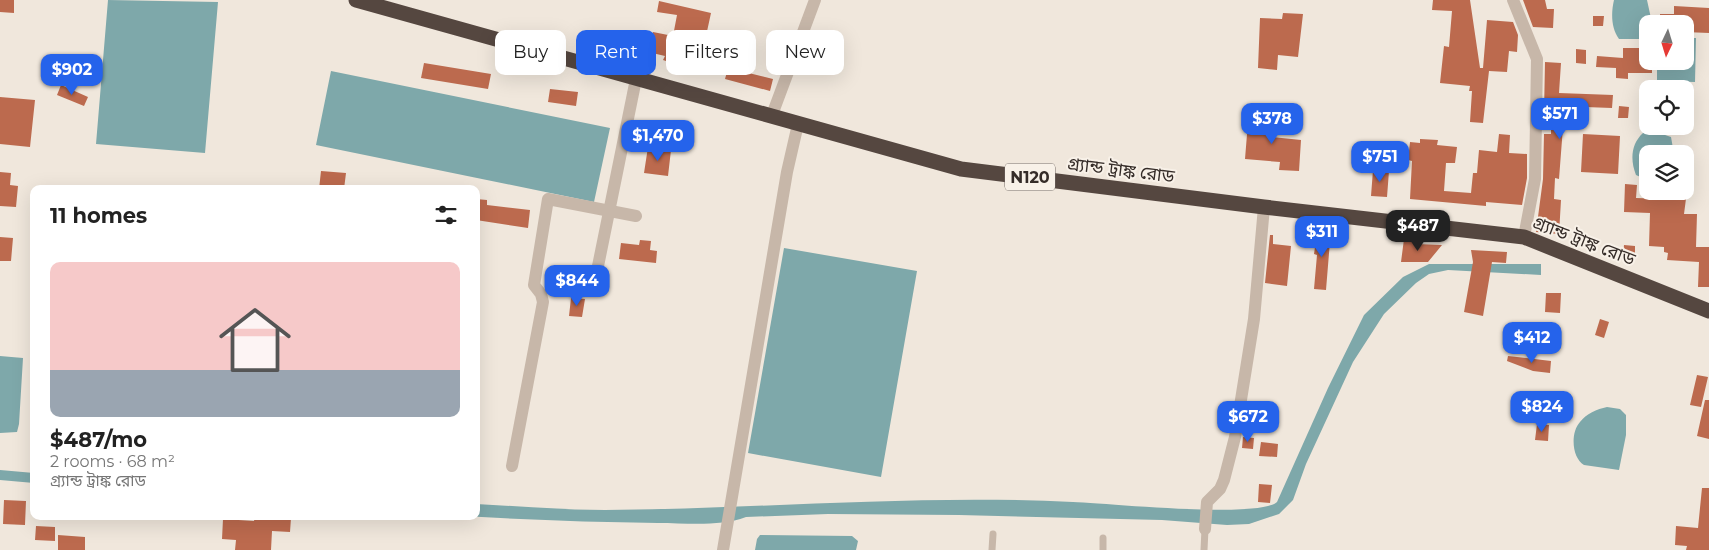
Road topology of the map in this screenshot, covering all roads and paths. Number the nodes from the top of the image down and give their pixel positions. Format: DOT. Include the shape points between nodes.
graph roads {
  1 [pos="356,0"];
  2 [pos="814,0"];
  3 [pos="1512,0"];
  4 [pos="636,79"];
  5 [pos="772,115"];
  6 [pos="798,124"];
  7 [pos="1264,207"];
  8 [pos="609,210"];
  9 [pos="636,216"];
  10 [pos="1524,237"];
  11 [pos="597,271"];
  12 [pos="1709,311"];
  13 [pos="512,466"];
  14 [pos="1205,529"];
  15 [pos="993,534"];
  16 [pos="1103,538"];
  17 [pos="723,550"];
  18 [pos="992,550"];
  19 [pos="1103,550"];
  20 [pos="1204,550"];
  1 -- 4 [label="highway, গ্র্যান্ড ট্রাঙ্ক রোড / N120"];
  2 -- 5 [label="street"];
  3 -- 10 [label="street" via="1537,59 1535,179"];
  4 -- 5 [label="highway, গ্র্যান্ড ট্রাঙ্ক রোড / N120"];
  4 -- 8 [label="street"];
  5 -- 6 [label="highway, গ্র্যান্ড ট্রাঙ্ক রোড / N120"];
  6 -- 7 [label="highway, গ্র্যান্ড ট্রাঙ্ক রোড / N120" via="961,168"];
  6 -- 17 [label="street" via="787,172"];
  7 -- 10 [label="highway, গ্র্যান্ড ট্রাঙ্ক রোড / N120"];
  7 -- 14 [label="street" via="1254,319 1235,437 1224,480 1207,502"];
  8 -- 9 [label="street"];
  8 -- 11 [label="street"];
  8 -- 13 [label="street" via="548,199 534,285 543,302"];
  10 -- 12 [label="highway, গ্র্যান্ড ট্রাঙ্ক রোড / N120"];
  14 -- 20 [label="lane"];
  15 -- 18 [label="lane"];
  16 -- 19 [label="lane"];
}
